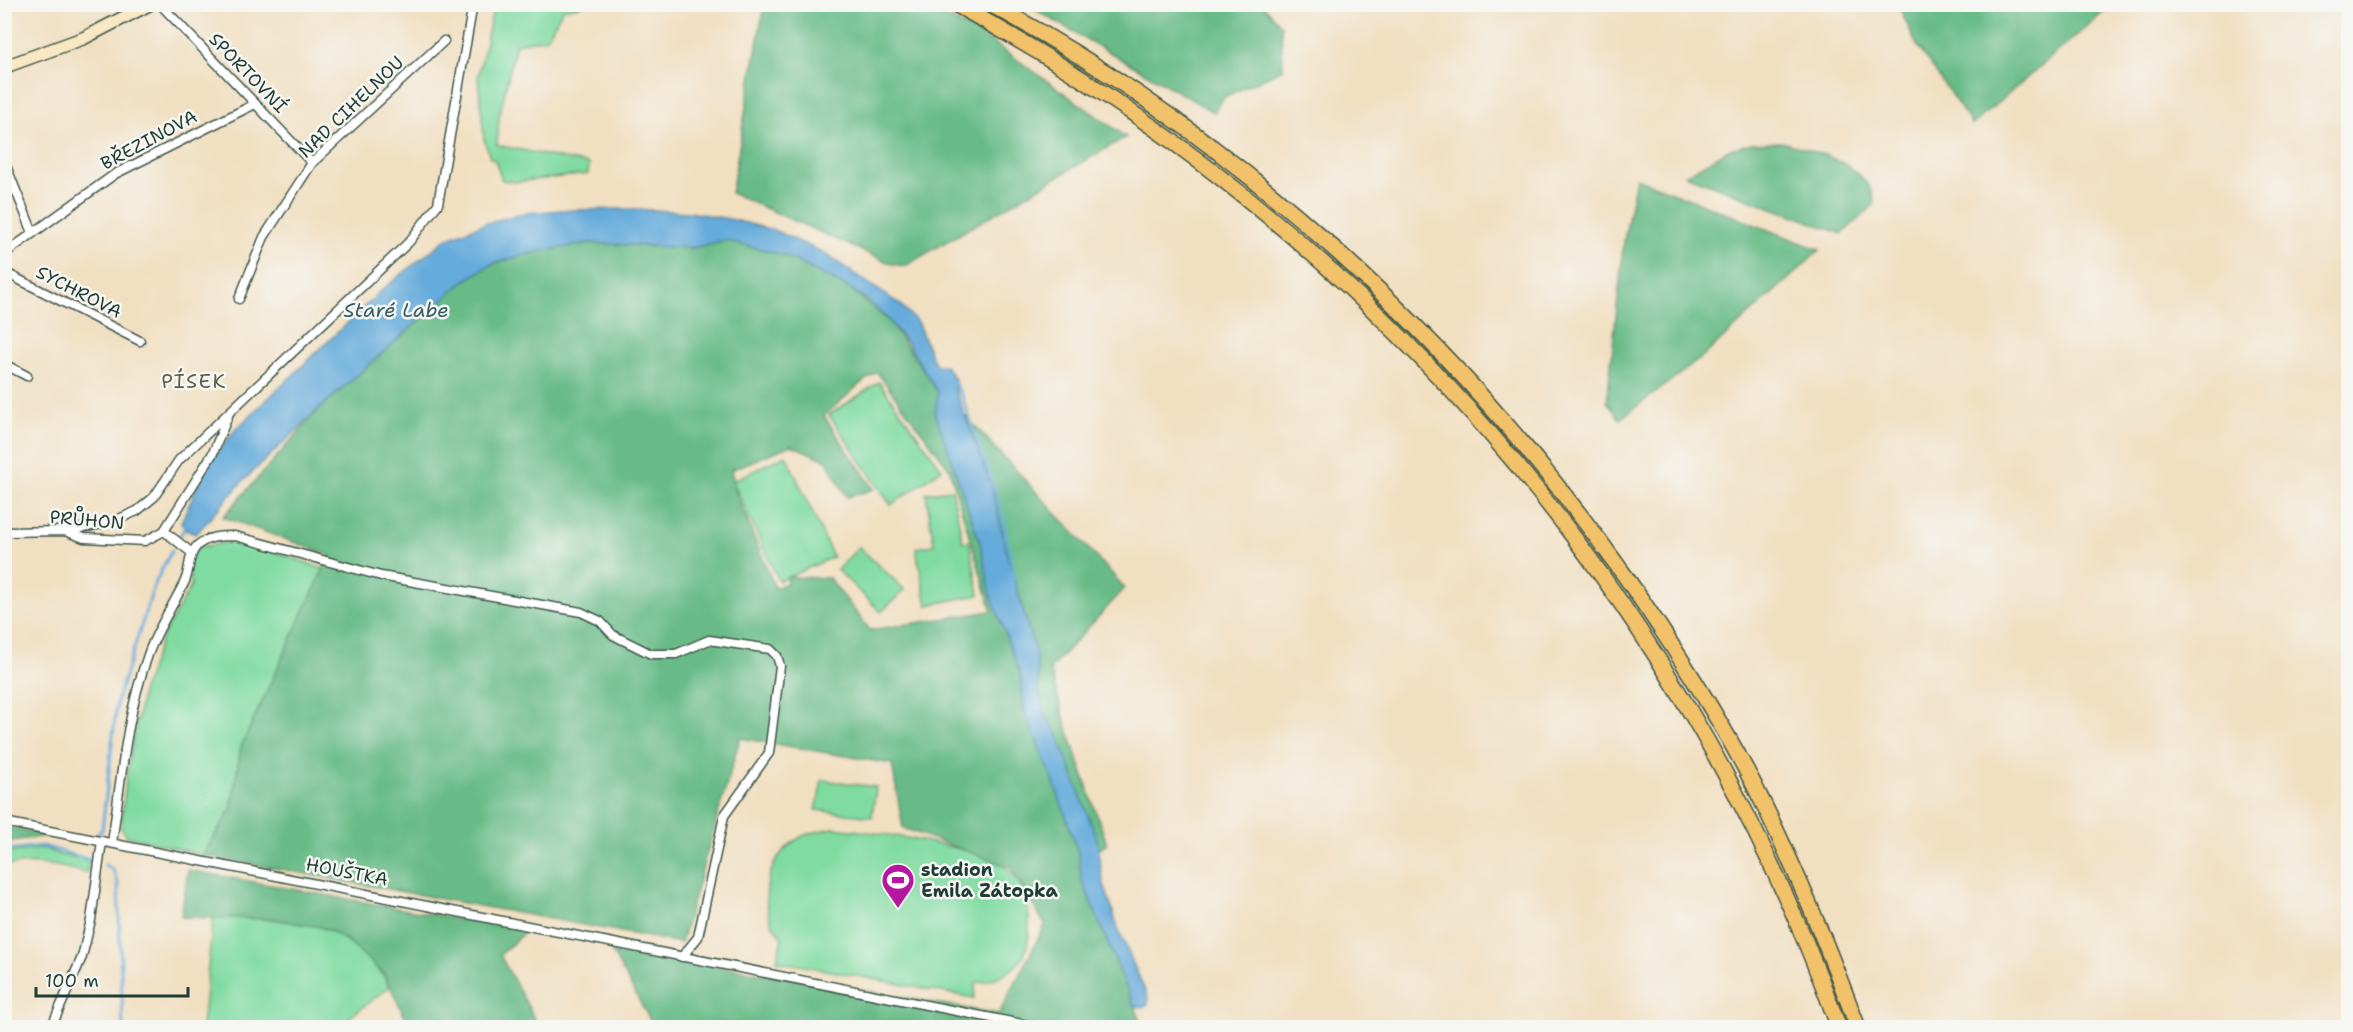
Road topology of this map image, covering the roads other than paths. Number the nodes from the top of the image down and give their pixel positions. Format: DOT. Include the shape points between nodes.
graph roads {
  1 [pos="150,4"];
  2 [pos="160,4"];
  3 [pos="473,4"];
  4 [pos="955,4"];
  5 [pos="990,4"];
  6 [pos="444,41"];
  7 [pos="4,67"];
  8 [pos="255,104"];
  9 [pos="4,161"];
  10 [pos="312,163"];
  11 [pos="33,233"];
  12 [pos="4,254"];
  13 [pos="4,272"];
  14 [pos="239,299"];
  15 [pos="140,341"];
  16 [pos="4,364"];
  17 [pos="27,376"];
  18 [pos="230,412"];
  19 [pos="65,531"];
  20 [pos="164,531"];
  21 [pos="4,532"];
  22 [pos="192,553"];
  23 [pos="4,822"];
  24 [pos="102,841"];
  25 [pos="112,843"];
  26 [pos="682,957"];
  27 [pos="51,1028"];
  28 [pos="1042,1028"];
  29 [pos="1839,1028"];
  30 [pos="1858,1028"];
  1 -- 7 [label="street" via="84,38"];
  2 -- 8 [label="street, SPORTOVNÍ"];
  3 -- 18 [label="street" via="438,204 409,242"];
  4 -- 29 [label="highway" via="1122,105 1233,186 1358,294 1489,430 1598,568 1677,687 1778,878"];
  5 -- 30 [label="highway" via="1176,122 1245,174 1372,284 1501,419 1612,558 1701,691 1751,780 1796,873"];
  6 -- 10 [label="street, NAD CIHELNOU"];
  8 -- 10 [label="street, SPORTOVNÍ"];
  8 -- 11 [label="street, BŘEZINOVA" via="115,174"];
  9 -- 11 [label="street"];
  10 -- 14 [label="street, NAD CIHELNOU" via="264,237"];
  11 -- 12 [label="street, BŘEZINOVA"];
  13 -- 15 [label="street, SYCHROVA"];
  16 -- 17 [label="street"];
  18 -- 19 [label="street" via="179,460 154,497 137,511 112,522"];
  18 -- 20 [label="street" via="213,453"];
  19 -- 20 [label="street, PRŮHON" via="84,538 145,541"];
  19 -- 21 [label="street, PRŮHON"];
  20 -- 22 [label="street"];
  22 -- 25 [label="street" via="186,578 148,654 120,771"];
  22 -- 26 [label="street" via="198,545 215,537 235,536 381,576 581,612 643,652 676,654 717,640 770,649 780,666 769,753 724,816 698,937"];
  23 -- 24 [label="street, HOUŠTKA"];
  24 -- 25 [label="street, HOUŠTKA"];
  24 -- 27 [label="street" via="82,957"];
  25 -- 26 [label="street, HOUŠTKA"];
  26 -- 28 [label="street, HOUŠTKA"];
}
